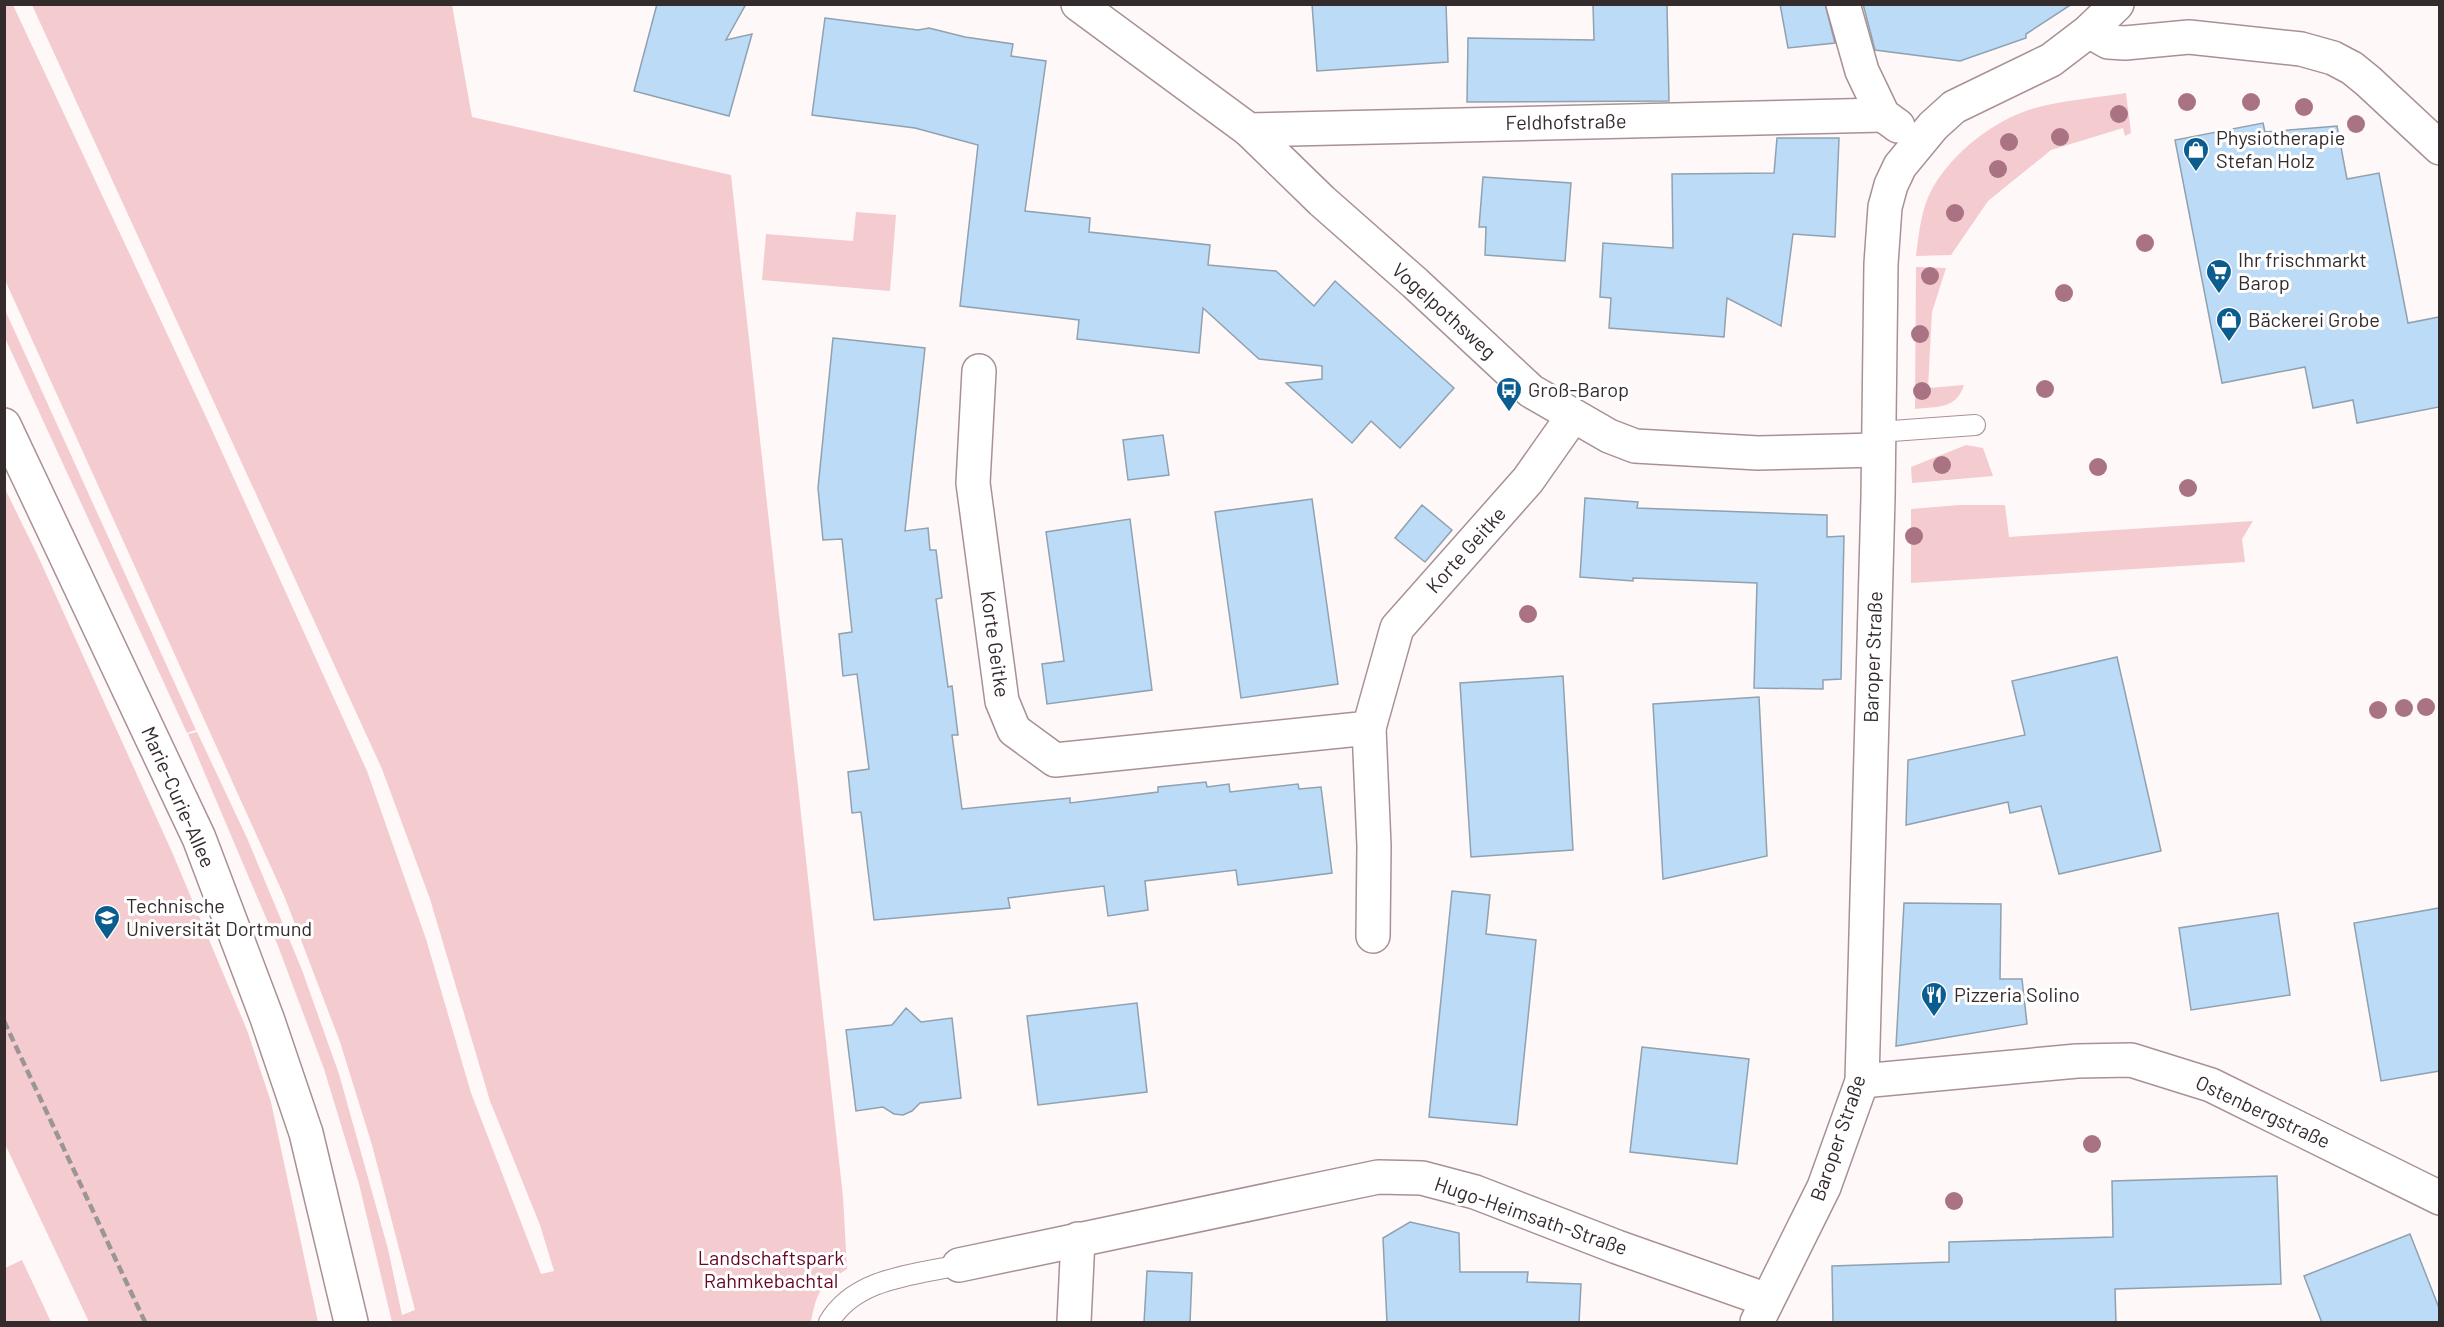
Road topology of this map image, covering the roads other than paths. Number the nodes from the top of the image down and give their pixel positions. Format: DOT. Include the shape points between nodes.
graph roads {
  1 [pos="1078,4"];
  2 [pos="1844,4"];
  3 [pos="2117,4"];
  4 [pos="2089,31"];
  5 [pos="1883,115"];
  6 [pos="1249,130"];
  7 [pos="1919,141"];
  8 [pos="2439,148"];
  9 [pos="979,371"];
  10 [pos="1574,416"];
  11 [pos="4,424"];
  12 [pos="1975,424"];
  13 [pos="1878,441"];
  14 [pos="1369,728"];
  15 [pos="1373,936"];
  16 [pos="1862,1081"];
  17 [pos="2439,1198"];
  18 [pos="1078,1239"];
  19 [pos="959,1265"];
  20 [pos="1762,1311"];
  21 [pos="351,1323"];
  22 [pos="829,1323"];
  23 [pos="1074,1323"];
  1 -- 6 [label="street, Vogelpothsweg"];
  2 -- 5 [label="street" via="1858,61"];
  3 -- 4 [label="street, Baroper Straße"];
  4 -- 7 [label="street, Baroper Straße" via="2041,65 1954,107"];
  4 -- 8 [label="street" via="2116,43 2189,37 2301,49 2333,58 2368,81"];
  5 -- 6 [label="street, Feldhofstraße"];
  5 -- 7 [label="street"];
  6 -- 10 [label="street, Vogelpothsweg" via="1532,391"];
  7 -- 13 [label="street, Baroper Straße" via="1894,176 1885,207"];
  9 -- 14 [label="street, Korte Geitke" via="973,483 1002,701 1014,730 1055,760"];
  10 -- 13 [label="street, Vogelpothsweg" via="1635,446 1758,453"];
  10 -- 14 [label="street, Korte Geitke" via="1528,480 1397,628"];
  11 -- 21 [label="street, Marie-Curie-Allee" via="199,838 306,1133"];
  12 -- 13 [label="lane"];
  13 -- 16 [label="street, Baroper Straße"];
  14 -- 15 [label="street, Korte Geitke"];
  16 -- 17 [label="street, Ostenbergstraße" via="2077,1061 2131,1060 2211,1084"];
  16 -- 20 [label="street, Baroper Straße" via="1824,1187"];
  18 -- 19 [label="street, Hugo-Heimsath-Straße"];
  18 -- 20 [label="street, Hugo-Heimsath-Straße" via="1378,1178 1422,1178 1475,1192 1617,1247"];
  18 -- 23 [label="street"];
  19 -- 22 [label="lane, Hugo-Heimsath-Straße" via="876,1283 842,1304"];
}
